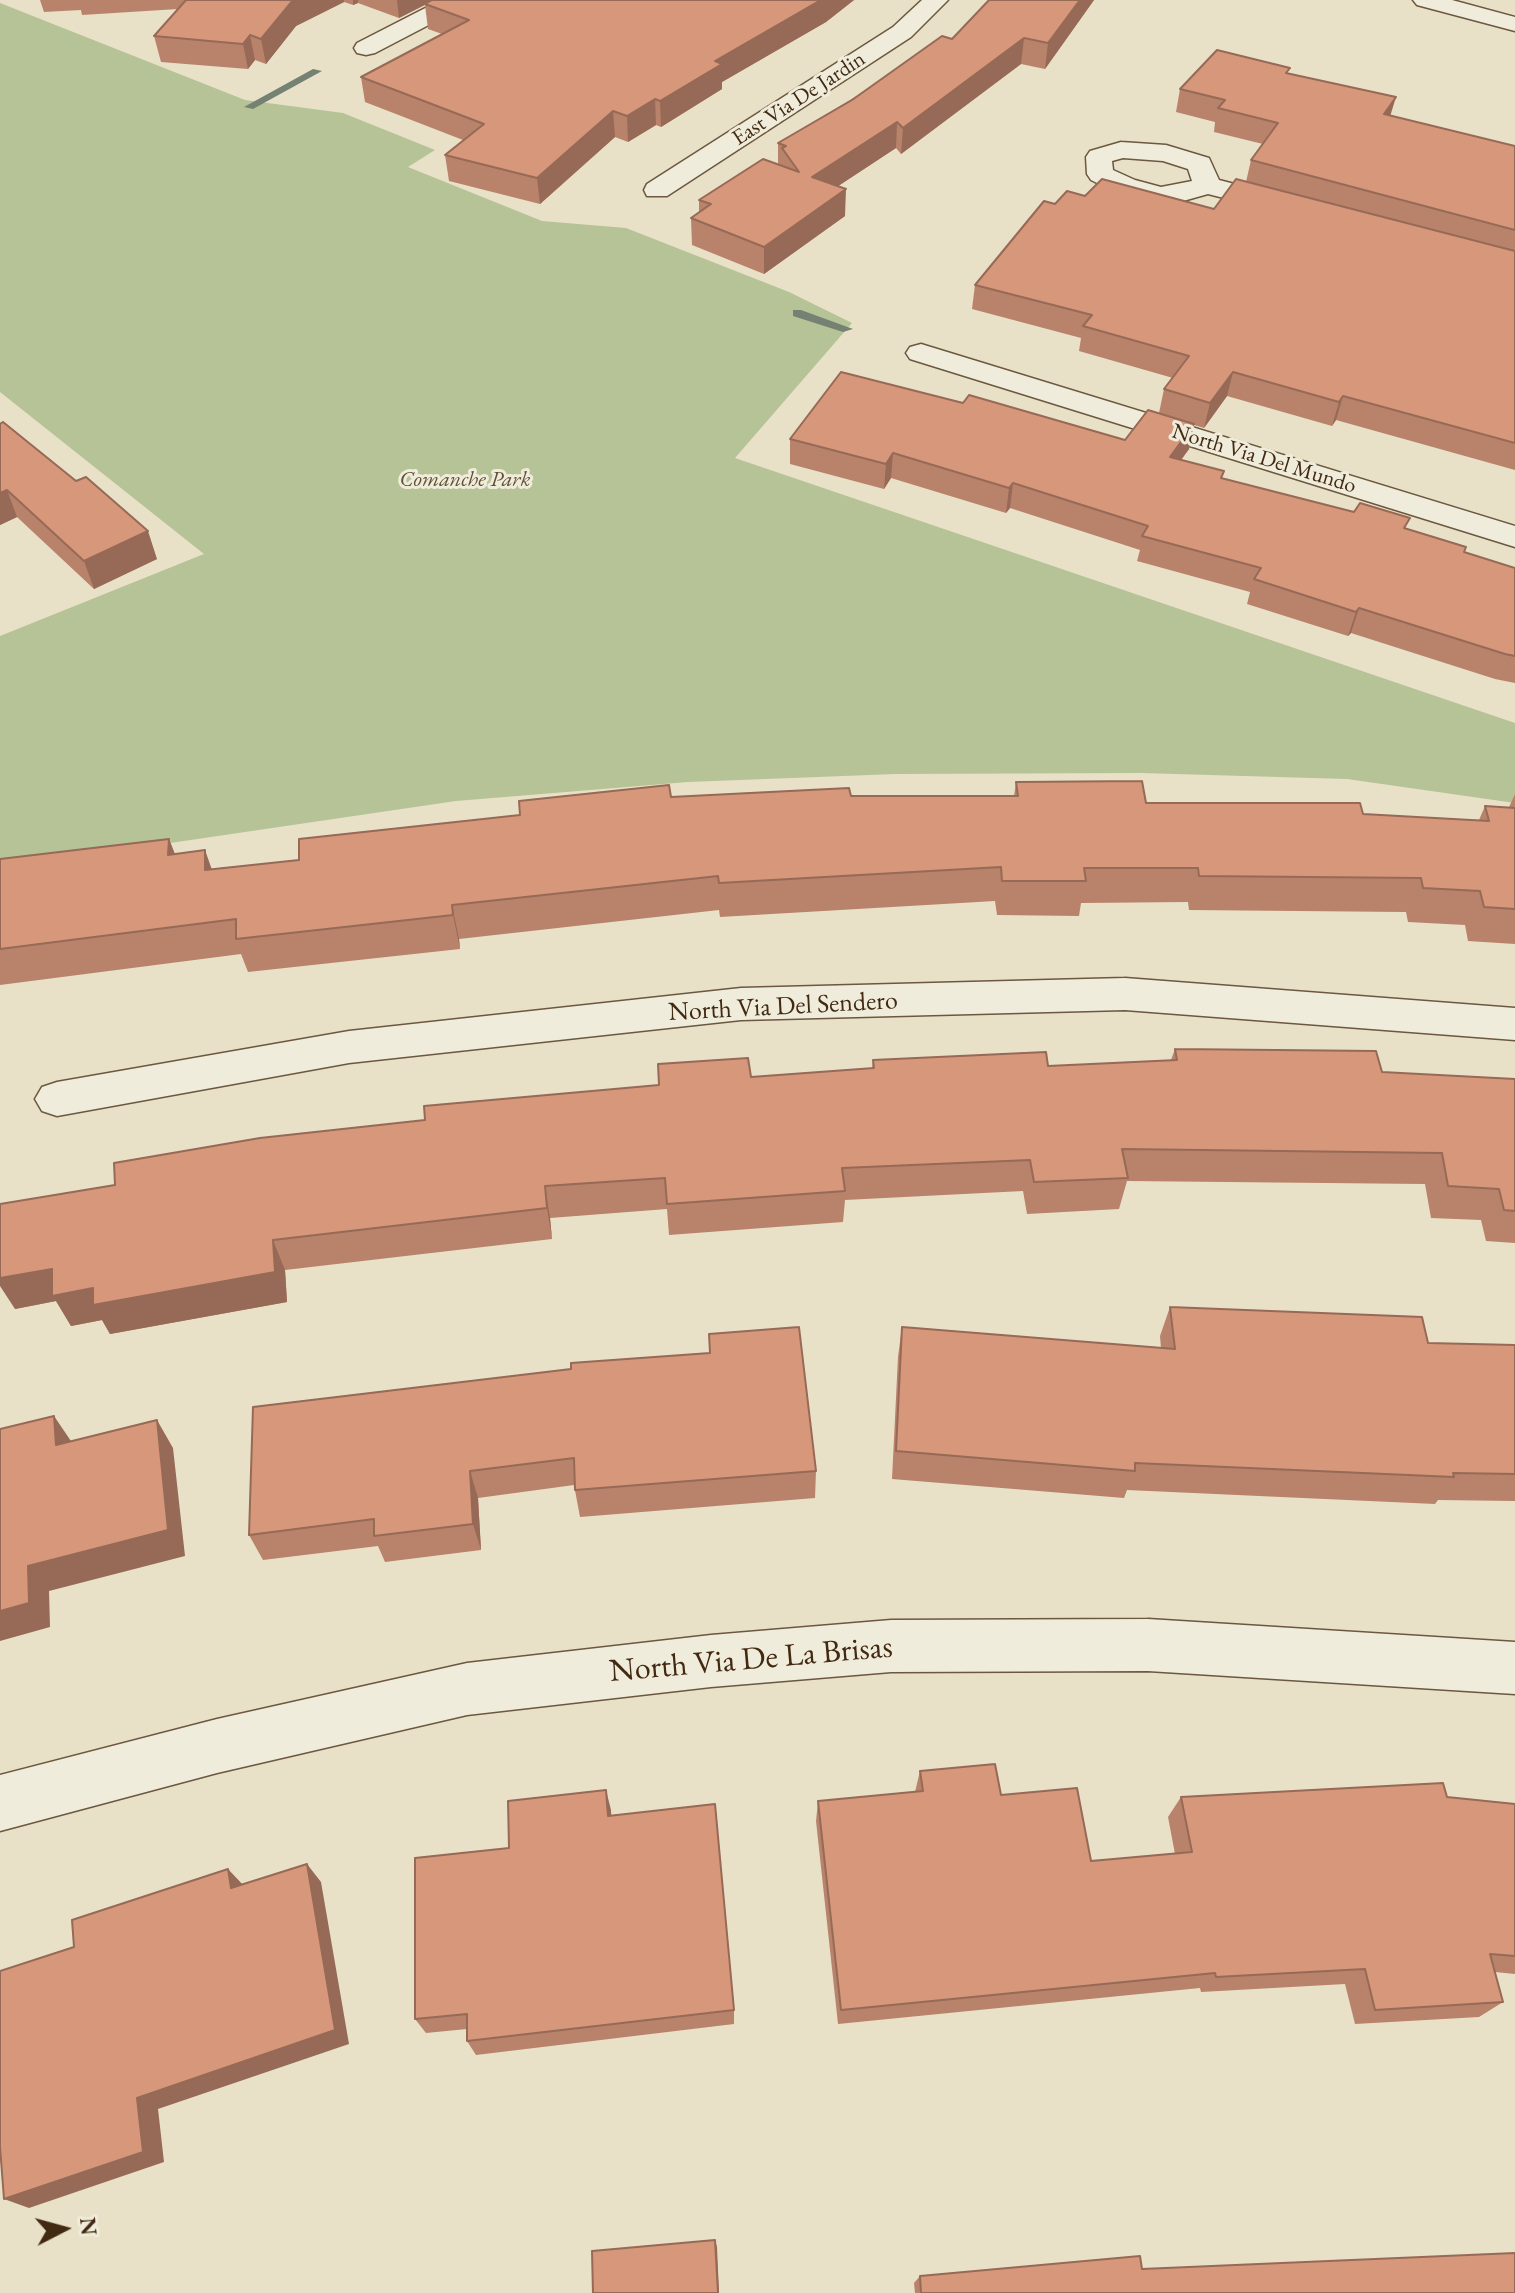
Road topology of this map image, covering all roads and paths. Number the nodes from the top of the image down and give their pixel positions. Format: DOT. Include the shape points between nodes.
graph roads {
  1 [pos="459,0"];
  2 [pos="936,0"];
  3 [pos="1425,0"];
  4 [pos="1515,24"];
  5 [pos="366,48"];
  6 [pos="1207,185"];
  7 [pos="657,190"];
  8 [pos="1315,213"];
  9 [pos="921,353"];
  10 [pos="1515,537"];
  11 [pos="1515,1024"];
  12 [pos="57,1099"];
  13 [pos="1515,1668"];
  14 [pos="0,1803"];
  1 -- 5 [label="street"];
  2 -- 7 [label="street, East Via De Jardin" via="902,32"];
  3 -- 4 [label="street"];
  6 -- 8 [label="street"];
  9 -- 10 [label="street, North Via Del Mundo"];
  11 -- 12 [label="street, North Via Del Sendero" via="1125,994 741,1004 349,1047"];
  13 -- 14 [label="street, North Via De La Brisas" via="1148,1645 891,1646 711,1661 467,1689"];
}
